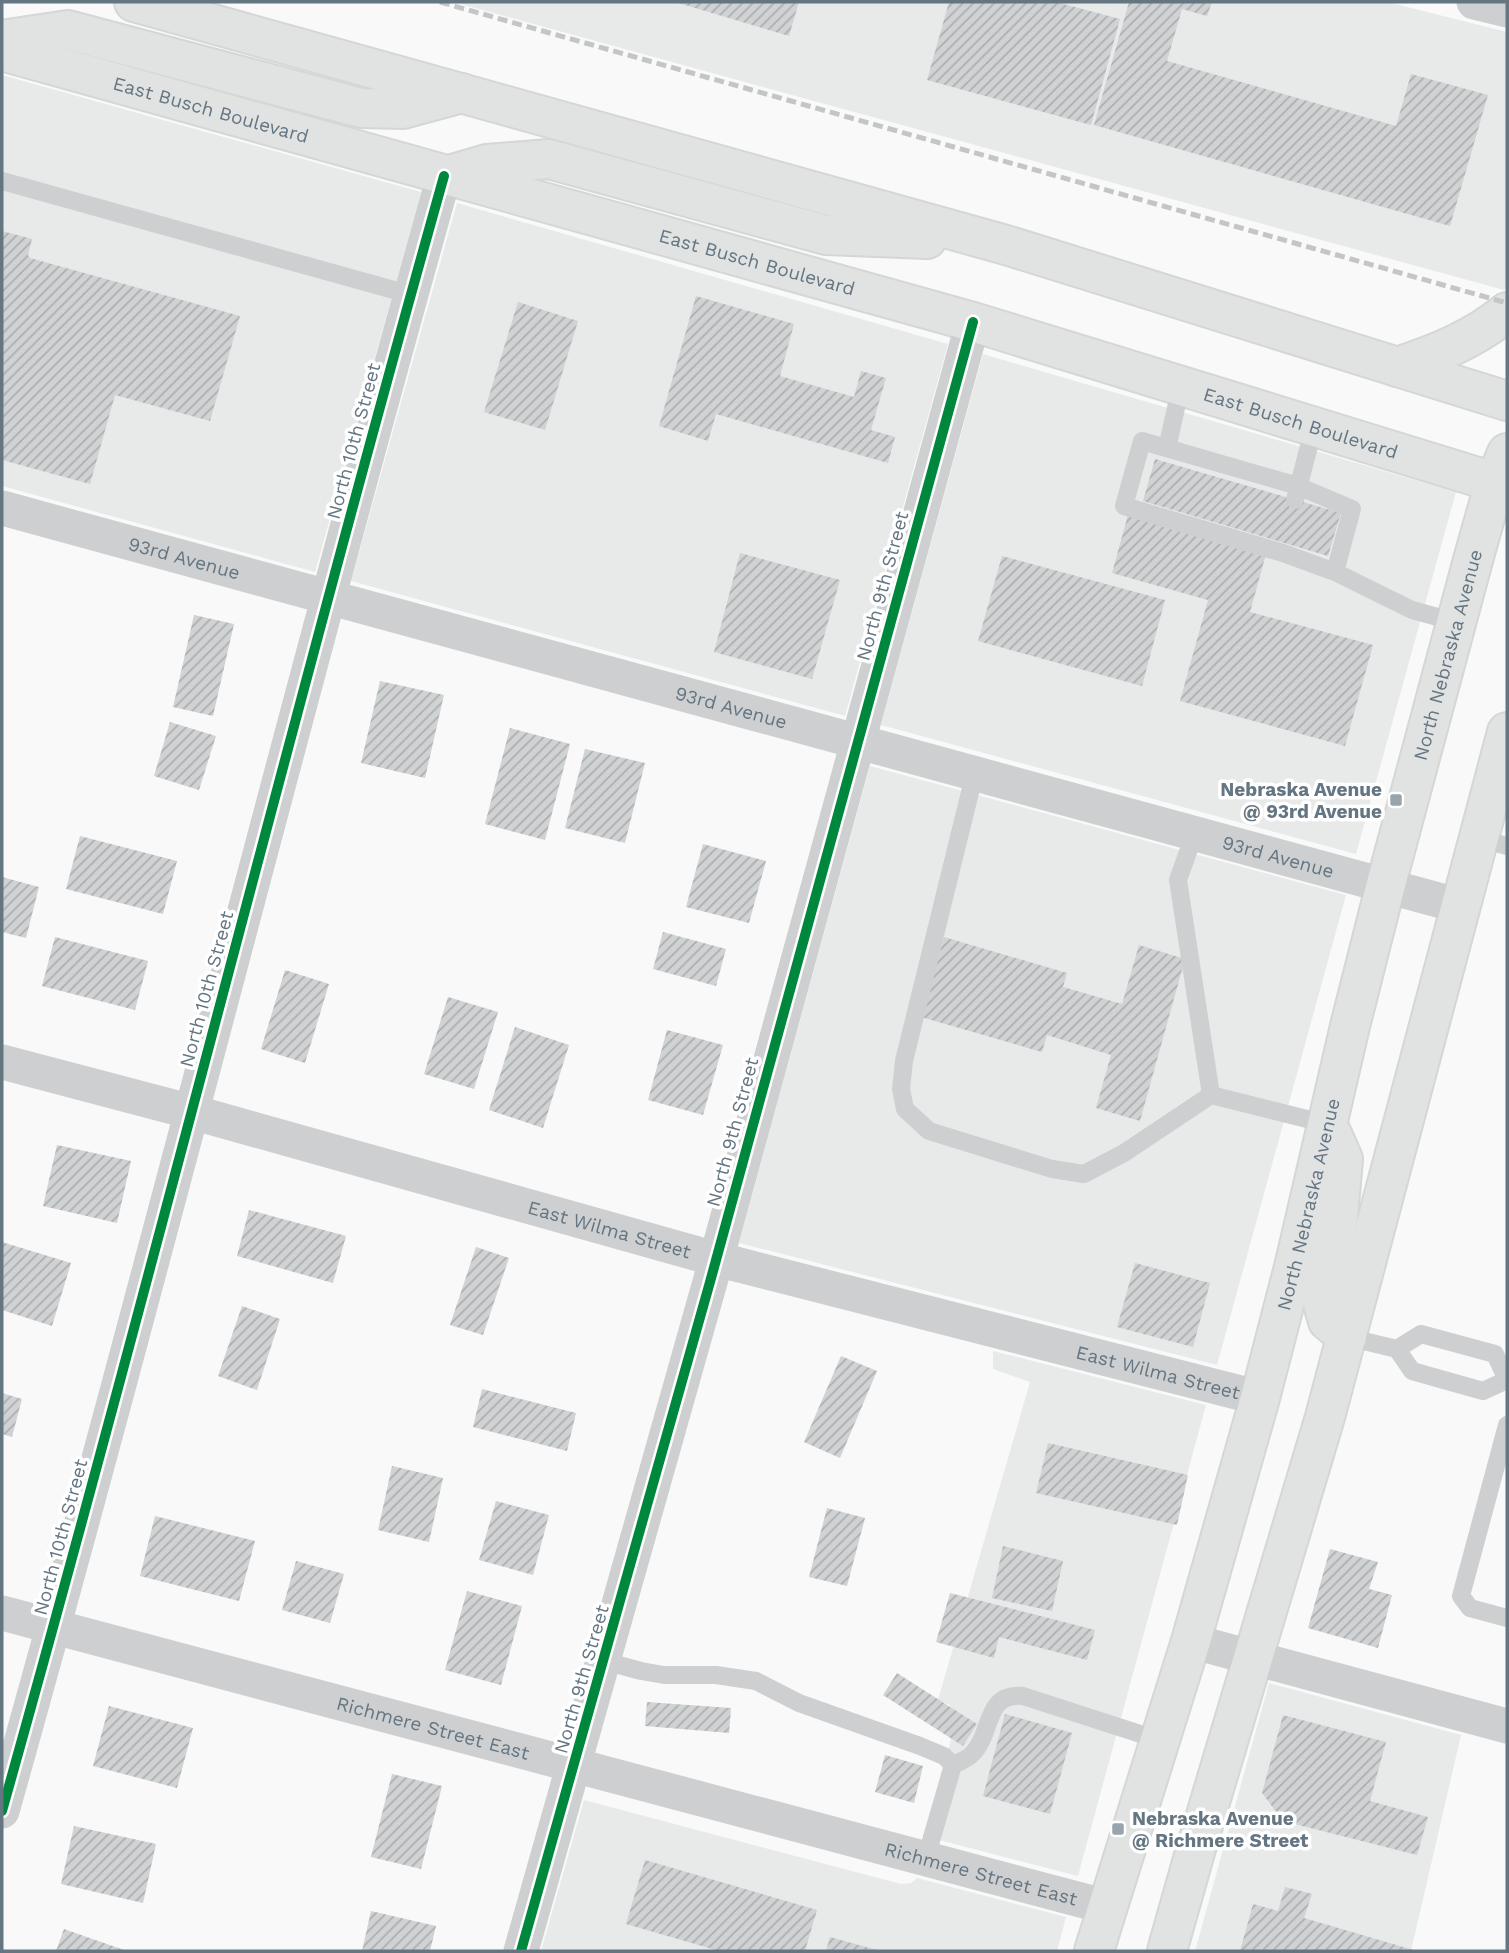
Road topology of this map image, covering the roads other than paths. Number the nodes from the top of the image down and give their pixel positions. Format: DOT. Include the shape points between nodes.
graph roads {
  1 [pos="134,2"];
  2 [pos="1474,2"];
  3 [pos="1507,10"];
  4 [pos="2,40"];
  5 [pos="2,51"];
  6 [pos="462,93"];
  7 [pos="444,176"];
  8 [pos="2,181"];
  9 [pos="1006,245"];
  10 [pos="412,295"];
  11 [pos="1507,312"];
  12 [pos="973,322"];
  13 [pos="1397,367"];
  14 [pos="1181,386"];
  15 [pos="1507,401"];
  16 [pos="1314,427"];
  17 [pos="1167,448"];
  18 [pos="1503,474"];
  19 [pos="1297,493"];
  20 [pos="2,508"];
  21 [pos="1335,572"];
  22 [pos="328,597"];
  23 [pos="1456,622"];
  24 [pos="1507,733"];
  25 [pos="858,741"];
  26 [pos="975,772"];
  27 [pos="1195,832"];
  28 [pos="1493,842"];
  29 [pos="1386,884"];
  30 [pos="1460,906"];
  31 [pos="2,1062"];
  32 [pos="1211,1095"];
  33 [pos="192,1112"];
  34 [pos="1327,1124"];
  35 [pos="716,1259"];
  36 [pos="1347,1337"];
  37 [pos="1397,1349"];
  38 [pos="1507,1380"];
  39 [pos="1260,1398"];
  40 [pos="1507,1425"];
  41 [pos="2,1612"];
  42 [pos="1507,1618"];
  43 [pos="54,1627"];
  44 [pos="1191,1641"];
  45 [pos="1253,1657"];
  46 [pos="604,1661"];
  47 [pos="1507,1726"];
  48 [pos="1159,1740"];
  49 [pos="953,1765"];
  50 [pos="574,1767"];
  51 [pos="2,1811"];
  52 [pos="926,1858"];
  53 [pos="1107,1907"];
  54 [pos="521,1951"];
  55 [pos="1094,1951"];
  56 [pos="1167,1951"];
  1 -- 6 [label="main road"];
  2 -- 3 [label="street"];
  4 -- 6 [label="main road" via="68,30 361,108 403,109"];
  5 -- 7 [label="main road, East Busch Boulevard"];
  6 -- 9 [label="main road"];
  7 -- 9 [label="main road" via="487,164 549,159 825,235"];
  7 -- 10 [label="street, North 10th Street"];
  7 -- 12 [label="main road, East Busch Boulevard"];
  8 -- 10 [label="lane"];
  9 -- 13 [label="main road"];
  10 -- 22 [label="street, North 10th Street"];
  11 -- 13 [label="main road" via="1465,341"];
  12 -- 14 [label="main road, East Busch Boulevard"];
  12 -- 25 [label="street, North 9th Street"];
  13 -- 15 [label="main road"];
  14 -- 16 [label="main road, East Busch Boulevard"];
  14 -- 17 [label="lane"];
  16 -- 18 [label="main road, East Busch Boulevard"];
  16 -- 19 [label="lane"];
  17 -- 19 [label="lane" via="1198,464"];
  17 -- 21 [label="lane" via="1142,441 1124,506 1284,548"];
  18 -- 23 [label="main road, North Nebraska Avenue"];
  19 -- 21 [label="lane" via="1352,509"];
  20 -- 22 [label="street, 93rd Avenue"];
  21 -- 23 [label="lane" via="1412,610"];
  22 -- 25 [label="street, 93rd Avenue"];
  22 -- 33 [label="street, North 10th Street"];
  23 -- 29 [label="main road, North Nebraska Avenue"];
  24 -- 28 [label="main road"];
  25 -- 26 [label="street, 93rd Avenue"];
  25 -- 35 [label="street, North 9th Street"];
  26 -- 27 [label="street, 93rd Avenue"];
  26 -- 32 [label="lane" via="904,1061 901,1089 905,1110 929,1131 1052,1169 1084,1174"];
  27 -- 29 [label="street, 93rd Avenue"];
  27 -- 32 [label="lane" via="1178,880"];
  28 -- 30 [label="main road"];
  29 -- 30 [label="street, 93rd Avenue"];
  29 -- 34 [label="main road, North Nebraska Avenue"];
  30 -- 36 [label="main road"];
  31 -- 33 [label="street, East Wilma Street"];
  32 -- 34 [label="lane"];
  33 -- 35 [label="street, East Wilma Street"];
  33 -- 43 [label="street, North 10th Street"];
  34 -- 36 [label="main road" via="1343,1159 1323,1304 1328,1321"];
  34 -- 39 [label="main road, North Nebraska Avenue"];
  35 -- 39 [label="street, East Wilma Street"];
  35 -- 46 [label="street, North 9th Street"];
  36 -- 37 [label="lane"];
  36 -- 45 [label="main road"];
  37 -- 38 [label="lane" via="1412,1371 1483,1391"];
  37 -- 38 [label="lane" via="1421,1334 1495,1354"];
  39 -- 44 [label="main road, North Nebraska Avenue"];
  40 -- 42 [label="lane" via="1461,1596 1470,1608"];
  41 -- 43 [label="street, Richmere Street East"];
  43 -- 50 [label="street, Richmere Street East"];
  43 -- 51 [label="street, North 10th Street"];
  44 -- 45 [label="street"];
  44 -- 48 [label="main road, North Nebraska Avenue"];
  45 -- 47 [label="street"];
  45 -- 56 [label="main road"];
  46 -- 49 [label="lane" via="664,1675 756,1681 799,1703 944,1756"];
  46 -- 50 [label="street, North 9th Street"];
  48 -- 49 [label="lane" via="1011,1695 993,1709 971,1756"];
  48 -- 53 [label="main road, North Nebraska Avenue"];
  49 -- 52 [label="lane"];
  50 -- 52 [label="street, Richmere Street East"];
  50 -- 54 [label="street, North 9th Street"];
  52 -- 53 [label="street, Richmere Street East"];
  53 -- 55 [label="main road, North Nebraska Avenue"];
}
